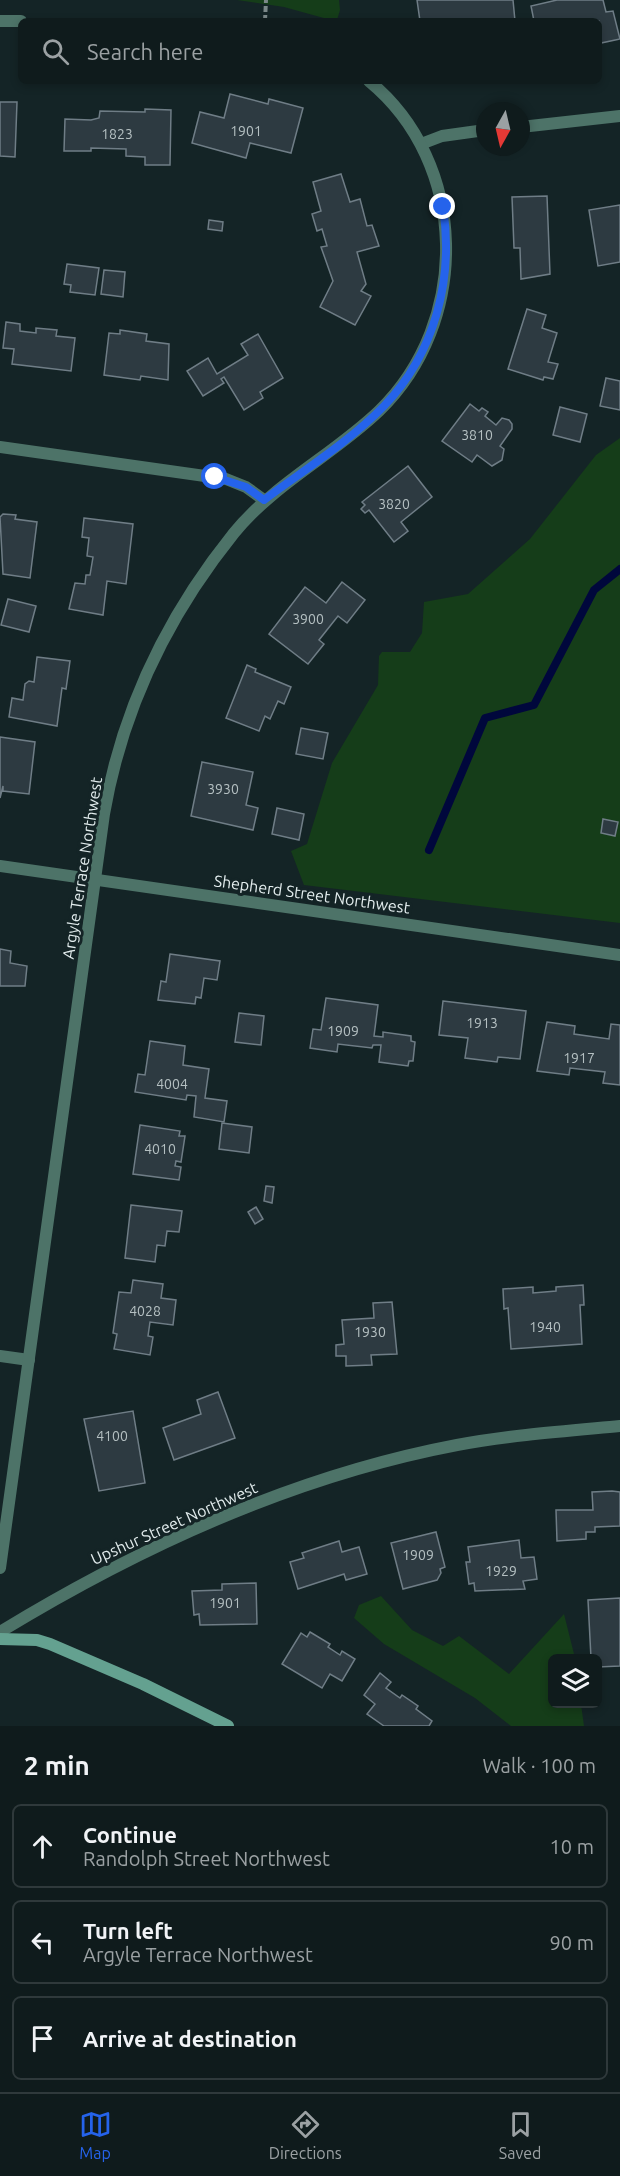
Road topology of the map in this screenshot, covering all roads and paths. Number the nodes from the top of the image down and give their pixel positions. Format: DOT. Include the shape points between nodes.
graph roads {
  1 [pos="266,0"];
  2 [pos="265,18"];
  3 [pos="0,21"];
  4 [pos="18,21"];
  5 [pos="372,84"];
  6 [pos="620,116"];
  7 [pos="530,126"];
  8 [pos="476,131"];
  9 [pos="421,144"];
  10 [pos="0,447"];
  11 [pos="264,500"];
  12 [pos="0,866"];
  13 [pos="95,880"];
  14 [pos="620,955"];
  15 [pos="0,1356"];
  16 [pos="29,1360"];
  17 [pos="620,1426"];
  18 [pos="0,1568"];
  19 [pos="0,1632"];
  20 [pos="0,1639"];
  21 [pos="228,1726"];
  1 -- 2 [label="path"];
  3 -- 4 [label="street"];
  5 -- 9 [label="street, Argyle Terrace Northwest" via="398,111"];
  6 -- 7 [label="street"];
  8 -- 9 [label="street" via="442,136"];
  9 -- 11 [label="street, Argyle Terrace Northwest" via="439,187 446,237 442,297 426,344 402,384 379,411"];
  10 -- 11 [label="street" via="226,479"];
  11 -- 13 [label="street, Argyle Terrace Northwest" via="203,574 146,674 115,764"];
  12 -- 13 [label="street, Shepherd Street Northwest"];
  13 -- 14 [label="street, Shepherd Street Northwest"];
  13 -- 16 [label="street, Argyle Terrace Northwest"];
  15 -- 16 [label="street"];
  16 -- 18 [label="street, Argyle Terrace Northwest"];
  17 -- 19 [label="street, Upshur Street Northwest" via="457,1445 316,1482 224,1515 160,1545"];
  20 -- 21 [label="street" via="50,1644"];
}
